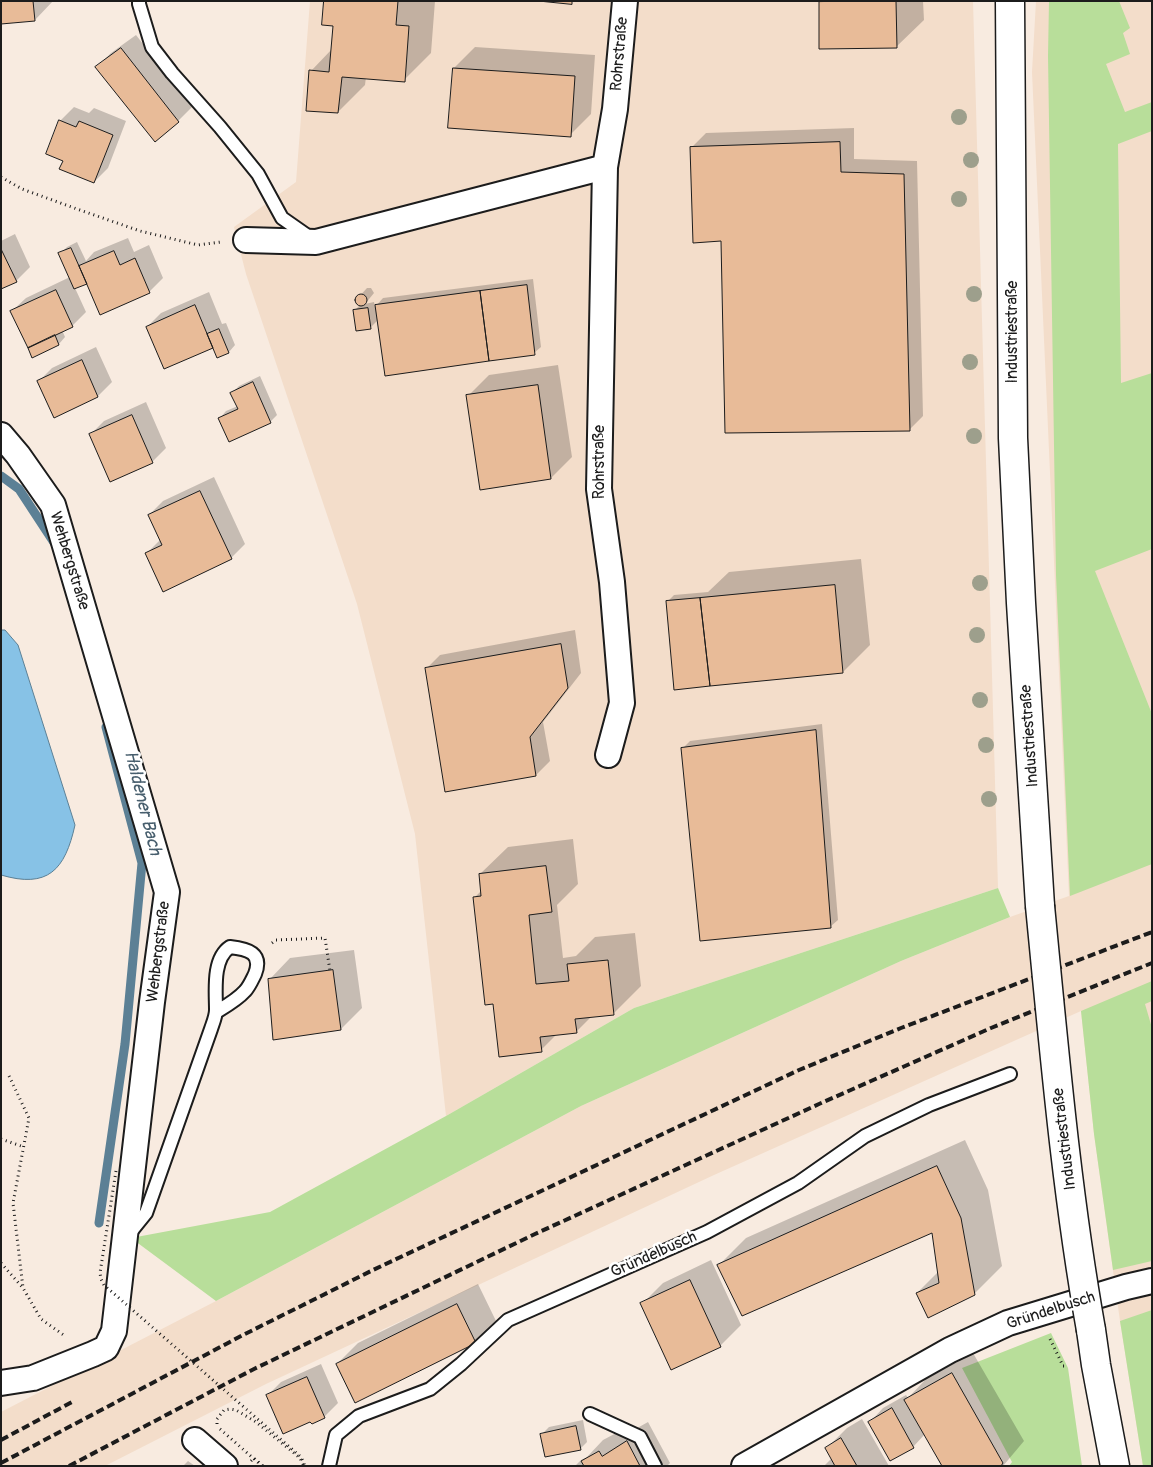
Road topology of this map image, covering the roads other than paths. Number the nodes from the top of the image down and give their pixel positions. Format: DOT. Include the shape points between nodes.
graph roads {
  1 [pos="139,1"];
  2 [pos="625,1"];
  3 [pos="1010,1"];
  4 [pos="605,167"];
  5 [pos="246,240"];
  6 [pos="316,242"];
  7 [pos="1,435"];
  8 [pos="608,755"];
  9 [pos="216,1012"];
  10 [pos="1010,1074"];
  11 [pos="124,1240"];
  12 [pos="1152,1281"];
  13 [pos="1,1383"];
  14 [pos="590,1414"];
  15 [pos="195,1440"];
  16 [pos="225,1466"];
  17 [pos="329,1466"];
  18 [pos="655,1466"];
  19 [pos="744,1466"];
  20 [pos="1115,1466"];
  1 -- 6 [label="lane" via="152,47 258,174 282,218"];
  2 -- 4 [label="street, Rohrstraße" via="615,109"];
  3 -- 20 [label="main road, Industriestraße, bridge" via="1014,438 1040,906 1081,1271"];
  4 -- 6 [label="street"];
  4 -- 8 [label="street, Rohrstraße" via="599,489 612,582 622,703"];
  5 -- 6 [label="street"];
  7 -- 11 [label="street, Wehbergstraße" via="53,505 167,892"];
  9 -- 9 [label="lane" via="215,986 225,950 244,948 256,957 259,964 253,978 245,991"];
  9 -- 11 [label="lane" via="146,1213"];
  10 -- 17 [label="lane, Gründelbusch" via="929,1105 865,1136 798,1183 707,1232 508,1320 430,1389 359,1416 336,1435"];
  11 -- 13 [label="street, Wehbergstraße" via="114,1331 106,1348 33,1378"];
  12 -- 19 [label="street, Gründelbusch" via="1008,1323 950,1350"];
  14 -- 18 [label="lane" via="640,1436"];
  15 -- 16 [label="street"];
}
